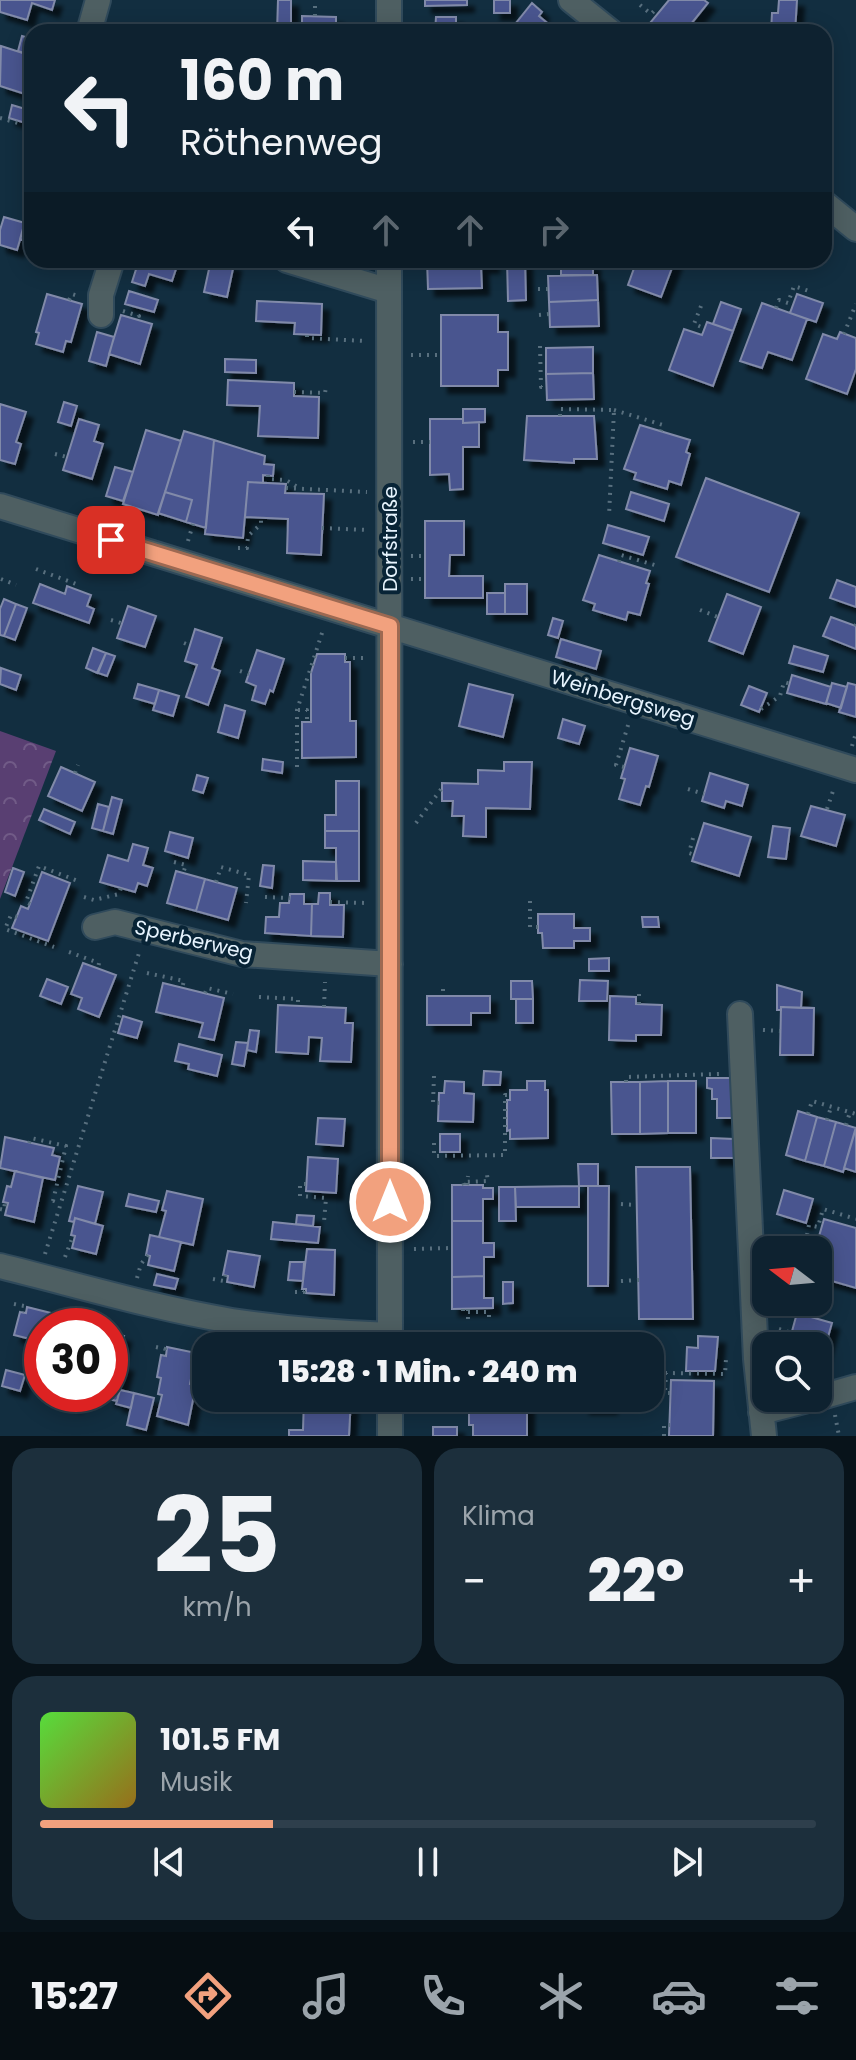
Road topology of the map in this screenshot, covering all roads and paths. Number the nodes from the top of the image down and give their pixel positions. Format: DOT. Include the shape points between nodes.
graph roads {
  1 [pos="98,0"];
  2 [pos="389,0"];
  3 [pos="571,0"];
  4 [pos="315,3"];
  5 [pos="640,5"];
  6 [pos="654,11"];
  7 [pos="315,16"];
  8 [pos="91,24"];
  9 [pos="389,24"];
  10 [pos="601,24"];
  11 [pos="0,118"];
  12 [pos="24,125"];
  13 [pos="832,210"];
  14 [pos="856,229"];
  15 [pos="109,268"];
  16 [pos="313,268"];
  17 [pos="389,268"];
  18 [pos="538,289"];
  19 [pos="549,289"];
  20 [pos="389,291"];
  21 [pos="812,292"];
  22 [pos="856,304"];
  23 [pos="701,306"];
  24 [pos="776,308"];
  25 [pos="550,314"];
  26 [pos="101,315"];
  27 [pos="539,315"];
  28 [pos="704,328"];
  29 [pos="844,334"];
  30 [pos="307,335"];
  31 [pos="389,342"];
  32 [pos="540,346"];
  33 [pos="326,387"];
  34 [pos="547,387"];
  35 [pos="294,392"];
  36 [pos="614,410"];
  37 [pos="560,416"];
  38 [pos="661,431"];
  39 [pos="55,454"];
  40 [pos="67,457"];
  41 [pos="268,475"];
  42 [pos="286,488"];
  43 [pos="299,488"];
  44 [pos="390,493"];
  45 [pos="0,506"];
  46 [pos="609,516"];
  47 [pos="261,518"];
  48 [pos="322,528"];
  49 [pos="389,531"];
  50 [pos="238,548"];
  51 [pos="619,562"];
  52 [pos="658,566"];
  53 [pos="36,569"];
  54 [pos="1,579"];
  55 [pos="16,585"];
  56 [pos="74,588"];
  57 [pos="330,607"];
  58 [pos="700,610"];
  59 [pos="718,617"];
  60 [pos="111,620"];
  61 [pos="121,623"];
  62 [pos="390,626"];
  63 [pos="240,671"];
  64 [pos="249,674"];
  65 [pos="790,684"];
  66 [pos="635,702"];
  67 [pos="761,709"];
  68 [pos="297,710"];
  69 [pos="307,722"];
  70 [pos="78,765"];
  71 [pos="297,767"];
  72 [pos="624,767"];
  73 [pos="856,770"];
  74 [pos="75,773"];
  75 [pos="442,788"];
  76 [pos="688,789"];
  77 [pos="704,794"];
  78 [pos="416,823"];
  79 [pos="693,838"];
  80 [pos="695,855"];
  81 [pos="174,862"];
  82 [pos="183,873"];
  83 [pos="78,881"];
  84 [pos="216,882"];
  85 [pos="121,888"];
  86 [pos="84,897"];
  87 [pos="265,897"];
  88 [pos="290,898"];
  89 [pos="530,901"];
  90 [pos="330,902"];
  91 [pos="246,903"];
  92 [pos="30,904"];
  93 [pos="390,904"];
  94 [pos="17,917"];
  95 [pos="95,927"];
  96 [pos="538,927"];
  97 [pos="146,930"];
  98 [pos="54,947"];
  99 [pos="69,952"];
  100 [pos="390,964"];
  101 [pos="98,968"];
  102 [pos="147,973"];
  103 [pos="182,988"];
  104 [pos="443,989"];
  105 [pos="639,991"];
  106 [pos="205,993"];
  107 [pos="233,994"];
  108 [pos="443,996"];
  109 [pos="259,997"];
  110 [pos="639,1004"];
  111 [pos="298,1006"];
  112 [pos="740,1014"];
  113 [pos="743,1074"];
  114 [pos="434,1076"];
  115 [pos="626,1082"];
  116 [pos="510,1095"];
  117 [pos="439,1103"];
  118 [pos="831,1106"];
  119 [pos="853,1113"];
  120 [pos="808,1114"];
  121 [pos="827,1120"];
  122 [pos="846,1125"];
  123 [pos="29,1143"];
  124 [pos="434,1143"];
  125 [pos="487,1175"];
  126 [pos="468,1176"];
  127 [pos="306,1184"];
  128 [pos="47,1200"];
  129 [pos="5,1202"];
  130 [pos="621,1204"];
  131 [pos="636,1205"];
  132 [pos="0,1209"];
  133 [pos="854,1218"];
  134 [pos="324,1222"];
  135 [pos="849,1226"];
  136 [pos="807,1235"];
  137 [pos="452,1248"];
  138 [pos="390,1249"];
  139 [pos="0,1266"];
  140 [pos="225,1275"];
  141 [pos="38,1276"];
  142 [pos="213,1279"];
  143 [pos="639,1280"];
  144 [pos="621,1281"];
  145 [pos="304,1288"];
  146 [pos="295,1292"];
  147 [pos="14,1304"];
  148 [pos="22,1312"];
  149 [pos="468,1319"];
  150 [pos="489,1319"];
  151 [pos="779,1329"];
  152 [pos="317,1332"];
  153 [pos="390,1332"];
  154 [pos="789,1332"];
  155 [pos="156,1347"];
  156 [pos="164,1356"];
  157 [pos="726,1359"];
  158 [pos="856,1387"];
  159 [pos="670,1393"];
  160 [pos="832,1394"];
  161 [pos="390,1412"];
  162 [pos="788,1412"];
  163 [pos="763,1424"];
  164 [pos="670,1425"];
  165 [pos="390,1436"];
  166 [pos="664,1436"];
  1 -- 8 [label="street"];
  2 -- 9 [label="street"];
  3 -- 10 [label="street"];
  4 -- 7 [label="path"];
  5 -- 6 [label="path"];
  11 -- 12 [label="path"];
  13 -- 14 [label="street"];
  15 -- 26 [label="street"];
  16 -- 20 [label="street"];
  17 -- 20 [label="street, Dorfstraße"];
  18 -- 19 [label="path"];
  20 -- 31 [label="street, Dorfstraße"];
  21 -- 24 [label="path" via="794,286 788,303 779,300"];
  22 -- 29 [label="path"];
  23 -- 28 [label="path" via="694,324"];
  25 -- 27 [label="path"];
  30 -- 31 [label="path"];
  31 -- 44 [label="street, Dorfstraße"];
  32 -- 34 [label="path" via="541,387"];
  33 -- 35 [label="path" via="325,393"];
  36 -- 37 [label="path" via="560,409"];
  36 -- 38 [label="path" via="663,425"];
  36 -- 46 [label="path"];
  39 -- 40 [label="path"];
  41 -- 43 [label="path"];
  42 -- 43 [label="path"];
  43 -- 44 [label="path"];
  44 -- 49 [label="street, Dorfstraße"];
  45 -- 57 [label="street, Weinbergsweg"];
  47 -- 50 [label="path" via="248,536 247,548"];
  48 -- 49 [label="path"];
  49 -- 62 [label="street, Dorfstraße"];
  51 -- 52 [label="path" via="621,555"];
  53 -- 56 [label="path" via="76,584"];
  54 -- 55 [label="path"];
  57 -- 62 [label="street, Weinbergsweg"];
  57 -- 68 [label="path"];
  58 -- 59 [label="path"];
  60 -- 61 [label="path"];
  62 -- 66 [label="street, Weinbergsweg"];
  62 -- 93 [label="street, Dorfstraße"];
  63 -- 64 [label="path"];
  65 -- 67 [label="path" via="784,682 780,696"];
  66 -- 72 [label="path" via="616,765"];
  66 -- 73 [label="street, Weinbergsweg"];
  68 -- 69 [label="path" via="307,710"];
  68 -- 71 [label="path"];
  70 -- 74 [label="path"];
  75 -- 78 [label="path"];
  76 -- 77 [label="path"];
  79 -- 80 [label="path" via="689,853"];
  81 -- 82 [label="path" via="186,865"];
  83 -- 92 [label="path" via="39,866 26,902"];
  84 -- 91 [label="path" via="221,867 249,875"];
  85 -- 86 [label="path" via="119,894"];
  87 -- 88 [label="path"];
  89 -- 96 [label="path" via="530,927"];
  90 -- 93 [label="path"];
  93 -- 100 [label="street, Dorfstraße"];
  94 -- 98 [label="path" via="11,915 5,929"];
  95 -- 97 [label="street, Sperberweg" via="115,922"];
  97 -- 100 [label="street, Sperberweg" via="242,954"];
  97 -- 141 [label="path"];
  99 -- 101 [label="path" via="99,963"];
  100 -- 138 [label="street, Dorfstraße"];
  102 -- 103 [label="path" via="184,981"];
  104 -- 108 [label="path"];
  105 -- 110 [label="path"];
  106 -- 107 [label="path" via="207,988"];
  109 -- 111 [label="path" via="298,999"];
  112 -- 113 [label="street"];
  113 -- 115 [label="path" via="626,1077"];
  113 -- 163 [label="street"];
  114 -- 117 [label="path" via="433,1103"];
  116 -- 124 [label="path" via="505,1095 505,1155 434,1156"];
  118 -- 119 [label="path"];
  118 -- 120 [label="path" via="812,1101"];
  118 -- 121 [label="path"];
  119 -- 122 [label="path"];
  123 -- 128 [label="path" via="31,1138 66,1146 53,1201"];
  125 -- 126 [label="path" via="488,1181 463,1182 466,1185"];
  127 -- 134 [label="path" via="300,1184 300,1196 326,1198"];
  129 -- 132 [label="path"];
  130 -- 131 [label="path"];
  133 -- 135 [label="path"];
  133 -- 136 [label="path" via="823,1209 818,1227 809,1225"];
  137 -- 138 [label="path"];
  138 -- 153 [label="street, Dorfstraße"];
  139 -- 141 [label="street"];
  140 -- 142 [label="path" via="224,1281"];
  141 -- 152 [label="street" via="175,1309"];
  143 -- 144 [label="path"];
  145 -- 146 [label="path"];
  147 -- 148 [label="path" via="24,1306"];
  149 -- 150 [label="path" via="466,1309 463,1312 489,1312"];
  151 -- 154 [label="path"];
  155 -- 156 [label="path" via="165,1349"];
  157 -- 159 [label="path" via="725,1374 666,1373 665,1393"];
  158 -- 160 [label="street"];
  161 -- 165 [label="street"];
  162 -- 163 [label="street"];
  164 -- 166 [label="path" via="664,1425"];
}
